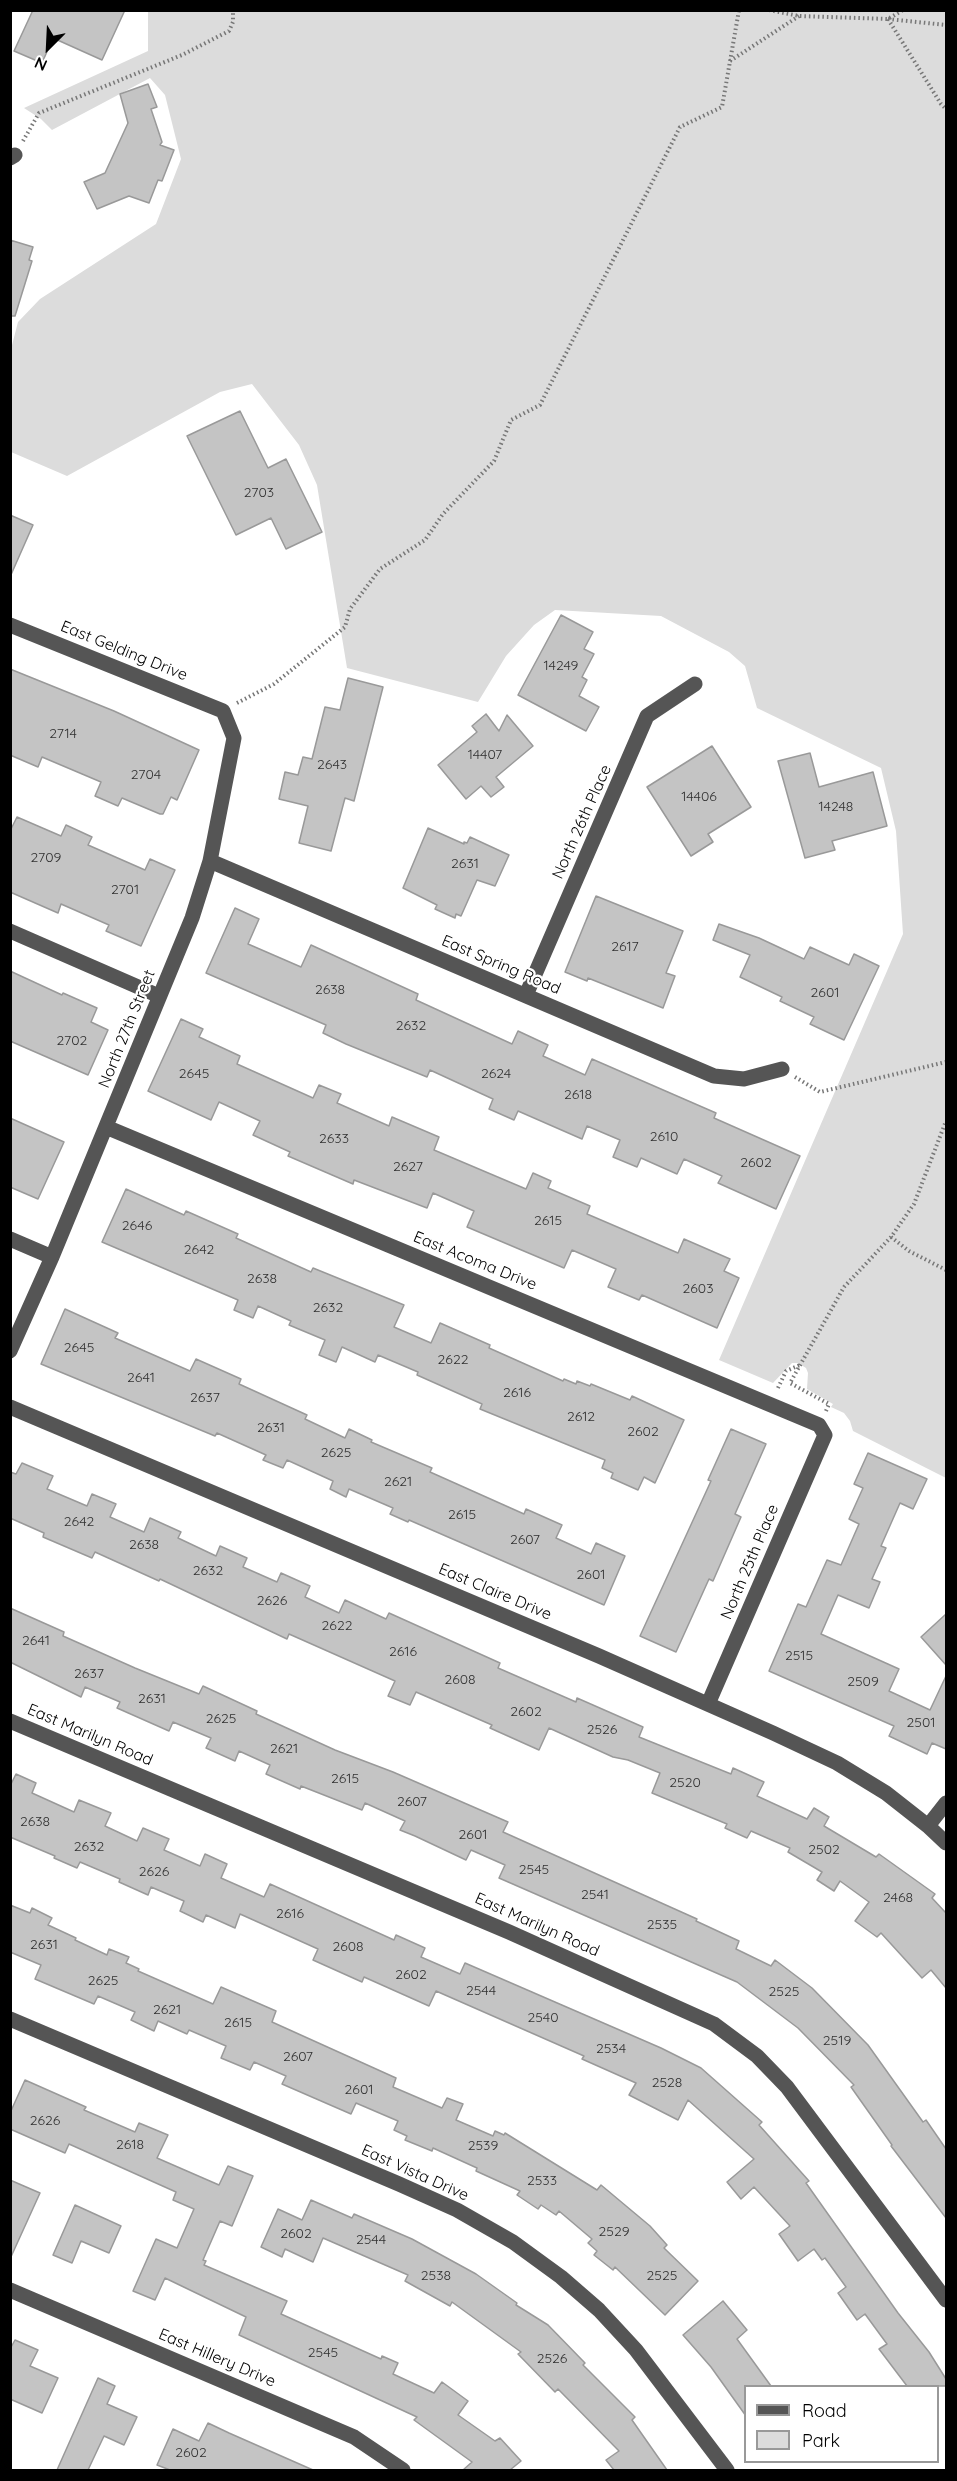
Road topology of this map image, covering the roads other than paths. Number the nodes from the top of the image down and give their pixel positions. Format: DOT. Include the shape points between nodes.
graph roads {
  1 [pos="10,625"];
  2 [pos="695,684"];
  3 [pos="223,711"];
  4 [pos="210,861"];
  5 [pos="10,931"];
  6 [pos="526,995"];
  7 [pos="159,996"];
  8 [pos="782,1069"];
  9 [pos="106,1127"];
  10 [pos="10,1239"];
  11 [pos="52,1257"];
  12 [pos="10,1350"];
  13 [pos="10,1407"];
  14 [pos="822,1430"];
  15 [pos="708,1704"];
  16 [pos="10,1721"];
  17 [pos="946,1803"];
  18 [pos="928,1826"];
  19 [pos="946,1843"];
  20 [pos="10,2019"];
  21 [pos="10,2290"];
  22 [pos="946,2300"];
  23 [pos="404,2470"];
  24 [pos="727,2470"];
  1 -- 3 [label="street, East Gelding Drive"];
  2 -- 6 [label="street, North 26th Place" via="647,716"];
  3 -- 4 [label="street, North 27th Street" via="234,738"];
  4 -- 6 [label="street, East Spring Road"];
  4 -- 7 [label="street, North 27th Street" via="192,918"];
  5 -- 7 [label="street"];
  6 -- 8 [label="street, East Spring Road" via="714,1076 744,1079"];
  7 -- 9 [label="street, North 27th Street"];
  9 -- 11 [label="street, North 27th Street"];
  9 -- 14 [label="street, East Acoma Drive" via="771,1403"];
  10 -- 11 [label="street"];
  11 -- 12 [label="street, North 27th Street"];
  13 -- 15 [label="street, East Claire Drive"];
  14 -- 15 [label="street, North 25th Place"];
  15 -- 18 [label="street, East Claire Drive" via="837,1763 886,1793"];
  16 -- 22 [label="street, East Marilyn Road" via="509,1932 714,2024 757,2056 787,2087"];
  17 -- 18 [label="street"];
  18 -- 19 [label="street, East Claire Drive"];
  20 -- 24 [label="street, East Vista Drive" via="399,2184 457,2210 513,2242 599,2310 636,2350"];
  21 -- 23 [label="street, East Hillery Drive" via="354,2437"];
}
